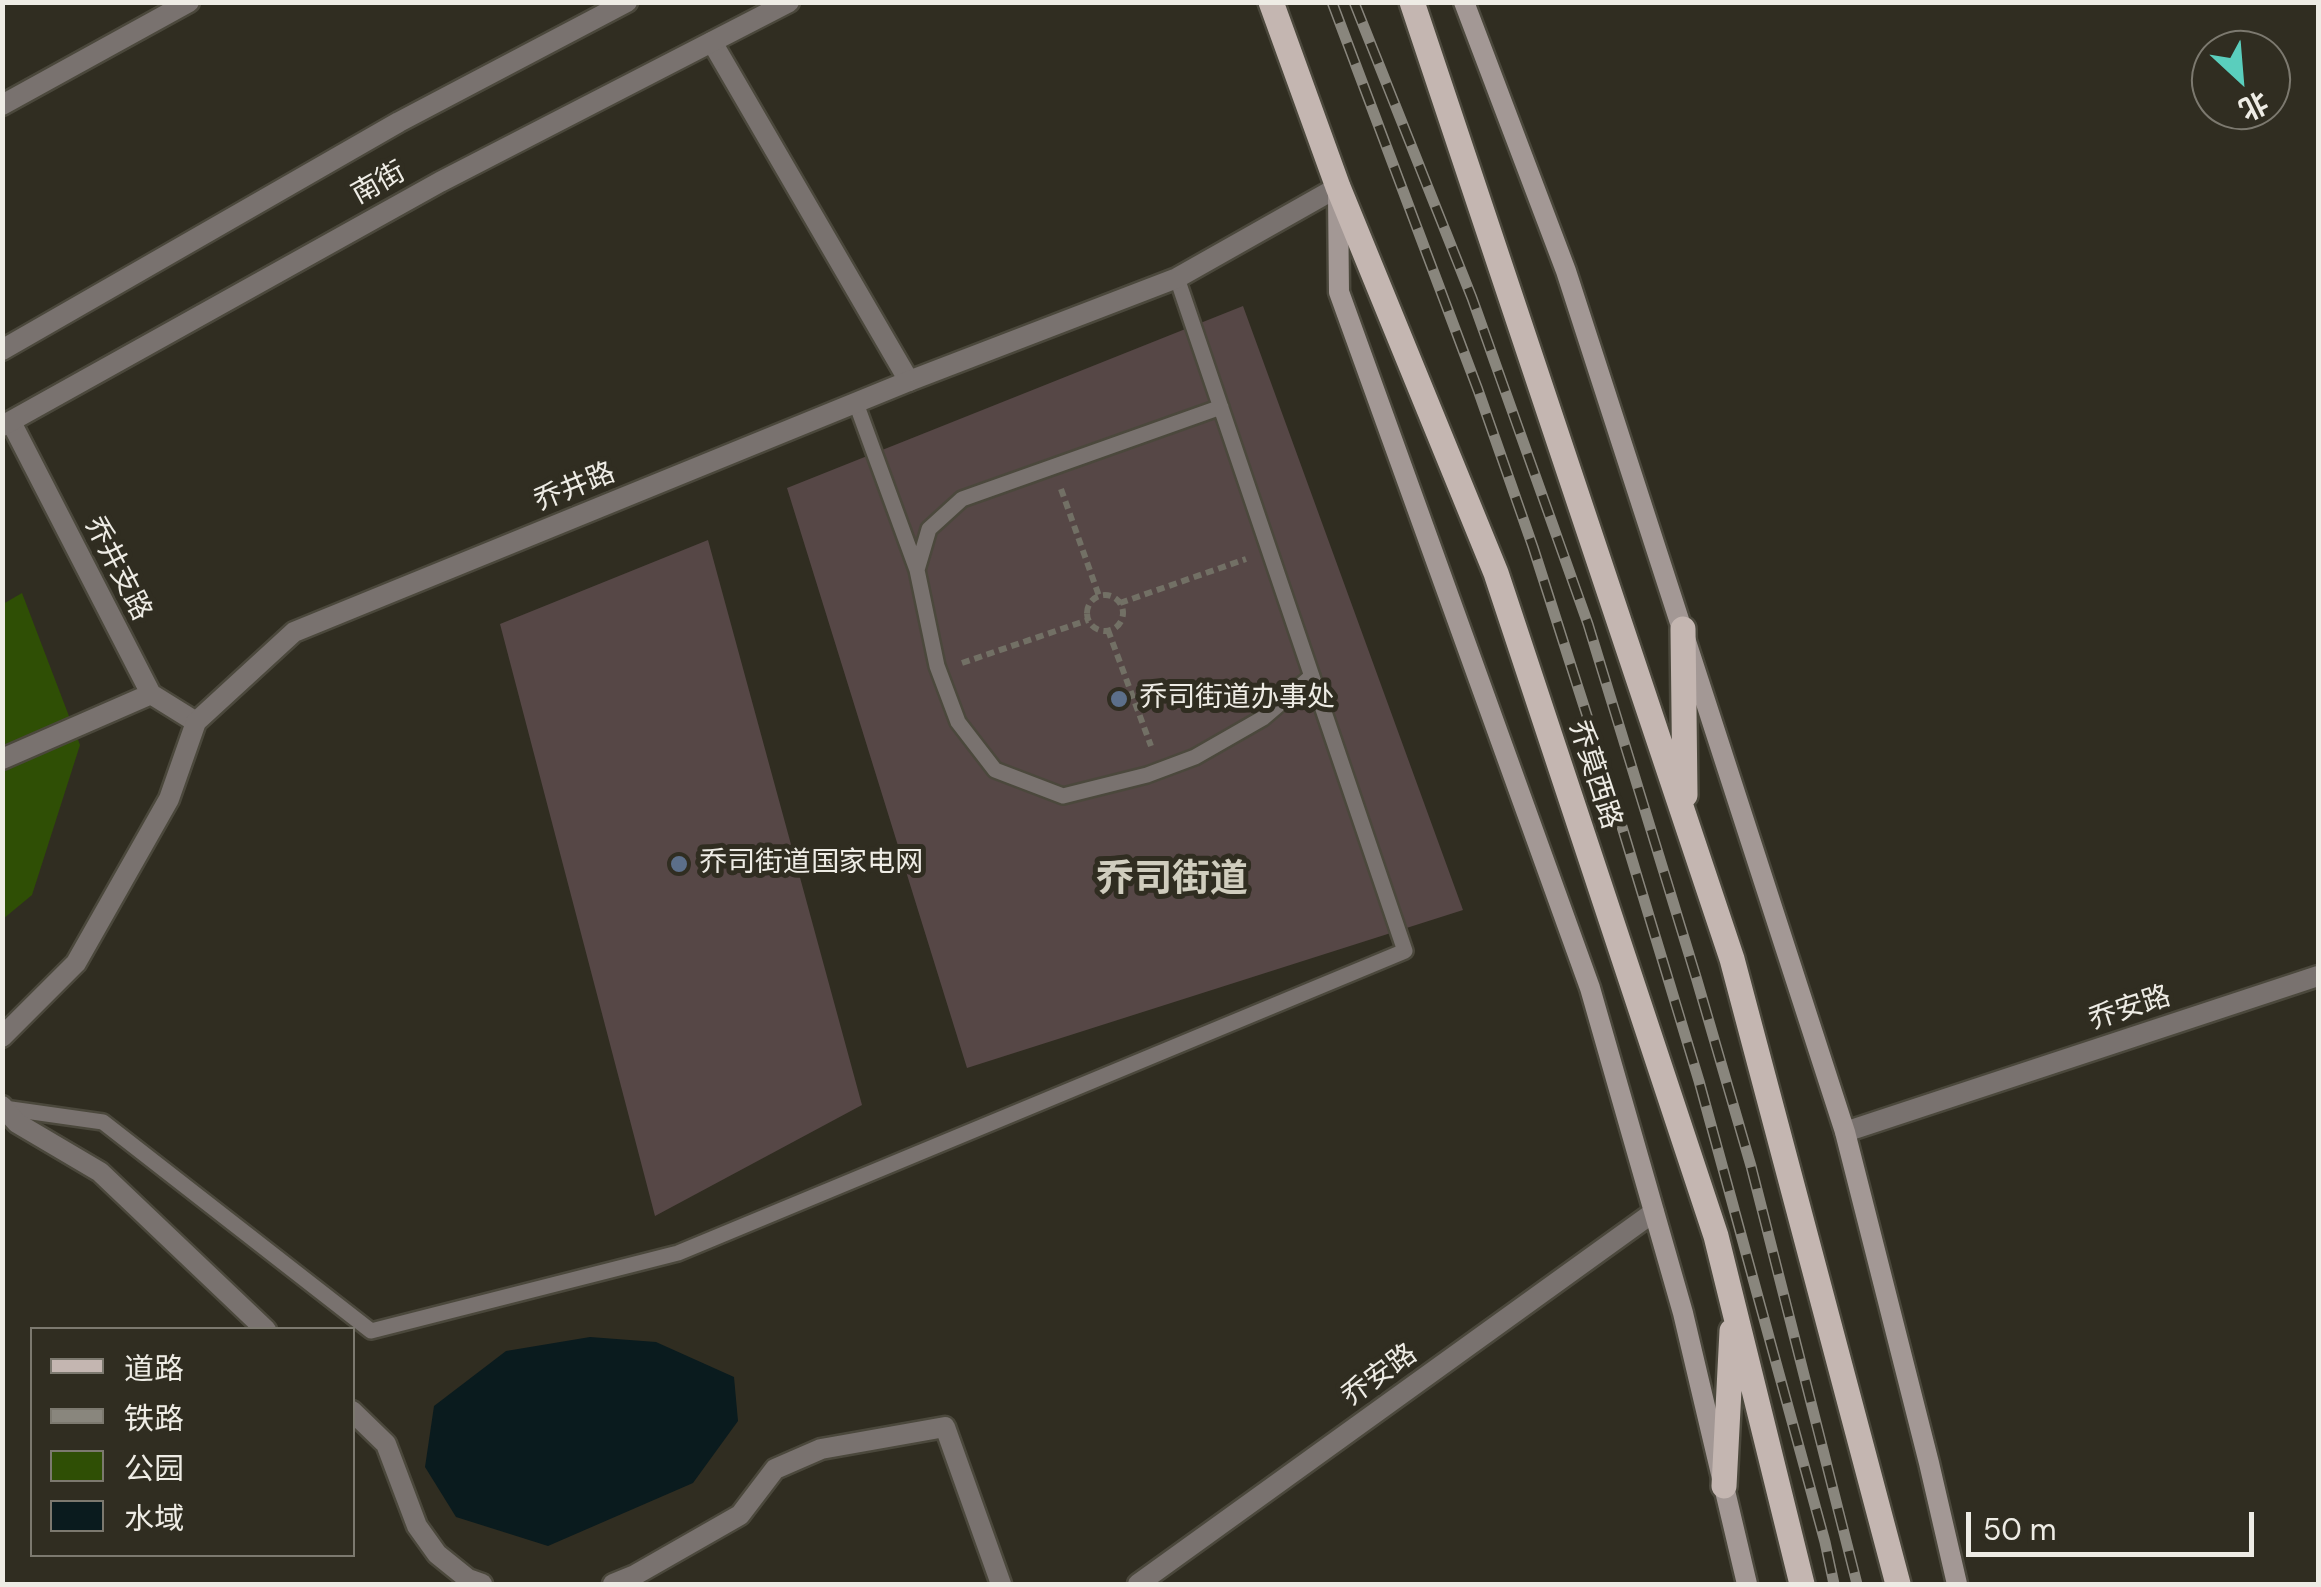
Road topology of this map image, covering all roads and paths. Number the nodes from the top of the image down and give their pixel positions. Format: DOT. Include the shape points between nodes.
graph roads {
  1 [pos="189,2"];
  2 [pos="627,2"];
  3 [pos="789,2"];
  4 [pos="1271,2"];
  5 [pos="1412,2"];
  6 [pos="1464,2"];
  7 [pos="712,42"];
  8 [pos="2,106"];
  9 [pos="1338,187"];
  10 [pos="1178,278"];
  11 [pos="2,350"];
  12 [pos="909,381"];
  13 [pos="856,403"];
  14 [pos="1221,407"];
  15 [pos="7,424"];
  16 [pos="1053,467"];
  17 [pos="1269,550"];
  18 [pos="918,570"];
  19 [pos="1100,596"];
  20 [pos="1120,603"];
  21 [pos="1088,620"];
  22 [pos="1682,629"];
  23 [pos="1108,630"];
  24 [pos="937,666"];
  25 [pos="1312,676"];
  26 [pos="151,694"];
  27 [pos="196,722"];
  28 [pos="2,759"];
  29 [pos="1162,770"];
  30 [pos="1686,820"];
  31 [pos="2318,976"];
  32 [pos="2,1037"];
  33 [pos="3,1107"];
  34 [pos="1845,1132"];
  35 [pos="1654,1212"];
  36 [pos="1734,1301"];
  37 [pos="263,1327"];
  38 [pos="355,1415"];
  39 [pos="1724,1486"];
  40 [pos="482,1584"];
  41 [pos="613,1584"];
  42 [pos="1001,1584"];
  43 [pos="1138,1584"];
  44 [pos="1747,1584"];
  45 [pos="1802,1584"];
  46 [pos="1898,1584"];
  47 [pos="1957,1584"];
  1 -- 8 [label="street"];
  2 -- 11 [label="street, 南街" via="399,122"];
  3 -- 7 [label="street, 南街"];
  4 -- 9 [label="main road, 乔莫西路"];
  5 -- 30 [label="main road"];
  6 -- 22 [label="main road" via="1566,272"];
  7 -- 12 [label="street"];
  7 -- 15 [label="street, 南街" via="440,182"];
  9 -- 10 [label="street, 乔井路"];
  9 -- 35 [label="main road" via="1340,292 1590,988"];
  9 -- 36 [label="main road, 乔莫西路" via="1496,573"];
  10 -- 12 [label="street, 乔井路"];
  10 -- 14 [label="lane"];
  12 -- 13 [label="street, 乔井路"];
  13 -- 18 [label="lane"];
  13 -- 27 [label="street, 乔井路" via="294,632"];
  14 -- 16 [label="lane"];
  14 -- 17 [label="lane"];
  15 -- 26 [label="street, 乔井支路"];
  16 -- 18 [label="lane" via="962,499 929,530"];
  16 -- 19 [label="path"];
  17 -- 20 [label="path"];
  17 -- 25 [label="lane"];
  18 -- 24 [label="lane"];
  19 -- 20 [label="path"];
  19 -- 21 [label="path" via="1090,603"];
  20 -- 23 [label="path" via="1121,620"];
  21 -- 23 [label="path"];
  21 -- 24 [label="path"];
  22 -- 30 [label="main road"];
  22 -- 34 [label="main road"];
  23 -- 29 [label="path"];
  24 -- 29 [label="lane" via="958,722 995,770 1063,796"];
  25 -- 29 [label="lane" via="1263,718"];
  25 -- 33 [label="lane" via="1404,951 678,1254 371,1331 102,1122"];
  26 -- 27 [label="street"];
  26 -- 28 [label="street"];
  27 -- 32 [label="street, 乔井路" via="169,798 76,962"];
  30 -- 46 [label="main road" via="1732,959"];
  31 -- 34 [label="street, 乔安路"];
  33 -- 37 [label="street" via="17,1123 100,1172"];
  34 -- 47 [label="main road"];
  35 -- 39 [label="main road"];
  35 -- 43 [label="street, 乔安路"];
  36 -- 39 [label="main road"];
  36 -- 45 [label="main road, 乔莫西路"];
  38 -- 40 [label="street" via="386,1444 417,1526 437,1554"];
  39 -- 44 [label="main road"];
  41 -- 42 [label="street" via="740,1514 775,1470 821,1450 945,1427"];
}
